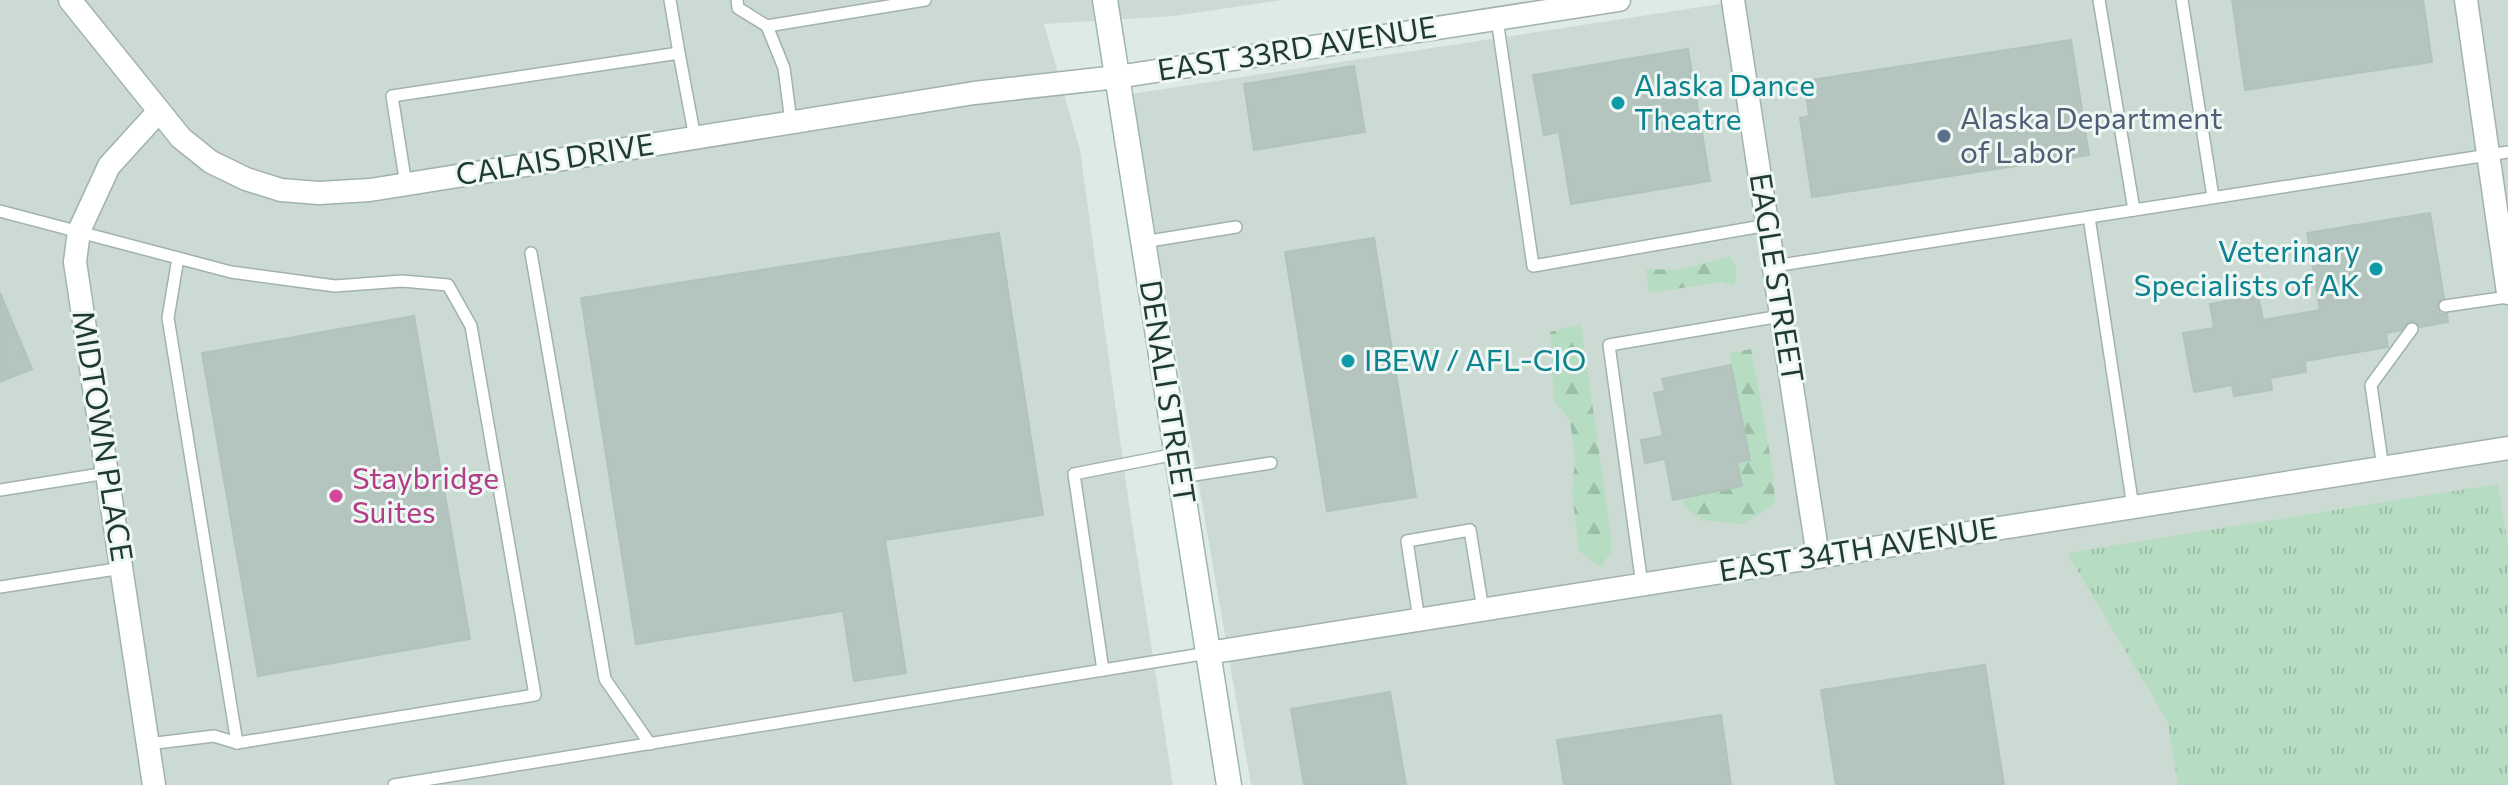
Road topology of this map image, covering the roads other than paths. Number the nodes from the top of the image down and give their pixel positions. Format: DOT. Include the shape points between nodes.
graph roads {
  1 [pos="70,0"];
  2 [pos="670,0"];
  3 [pos="737,0"];
  4 [pos="925,0"];
  5 [pos="1105,0"];
  6 [pos="1619,0"];
  7 [pos="1733,0"];
  8 [pos="2099,0"];
  9 [pos="2182,0"];
  10 [pos="2466,0"];
  11 [pos="1497,19"];
  12 [pos="767,26"];
  13 [pos="679,53"];
  14 [pos="1117,77"];
  15 [pos="159,111"];
  16 [pos="791,122"];
  17 [pos="695,138"];
  18 [pos="2498,153"];
  19 [pos="406,185"];
  20 [pos="2213,197"];
  21 [pos="2134,210"];
  22 [pos="0,211"];
  23 [pos="2089,217"];
  24 [pos="1768,225"];
  25 [pos="1236,227"];
  26 [pos="79,231"];
  27 [pos="1143,242"];
  28 [pos="531,253"];
  29 [pos="178,258"];
  30 [pos="1774,266"];
  31 [pos="2508,295"];
  32 [pos="2445,306"];
  33 [pos="1781,316"];
  34 [pos="2412,329"];
  35 [pos="2508,448"];
  36 [pos="1271,463"];
  37 [pos="1179,466"];
  38 [pos="2383,468"];
  39 [pos="107,473"];
  40 [pos="0,490"];
  41 [pos="2133,507"];
  42 [pos="1818,557"];
  43 [pos="122,568"];
  44 [pos="1642,585"];
  45 [pos="0,587"];
  46 [pos="1483,610"];
  47 [pos="1419,620"];
  48 [pos="1208,653"];
  49 [pos="1103,670"];
  50 [pos="237,743"];
  51 [pos="148,744"];
  52 [pos="650,744"];
  53 [pos="154,785"];
  54 [pos="394,785"];
  55 [pos="1229,785"];
  1 -- 15 [label="street, CALAIS DRIVE"];
  2 -- 13 [label="lane"];
  3 -- 12 [label="lane" via="738,8"];
  4 -- 12 [label="lane"];
  5 -- 14 [label="street, DENALI STREET"];
  6 -- 11 [label="street, EAST 33RD AVENUE"];
  7 -- 24 [label="street, EAGLE STREET"];
  8 -- 21 [label="lane"];
  9 -- 20 [label="lane"];
  10 -- 18 [label="street"];
  11 -- 14 [label="street, EAST 33RD AVENUE"];
  11 -- 24 [label="lane" via="1533,266"];
  12 -- 16 [label="lane" via="784,68"];
  13 -- 17 [label="lane"];
  13 -- 19 [label="lane" via="392,96"];
  14 -- 16 [label="street, CALAIS DRIVE"];
  14 -- 27 [label="street, DENALI STREET"];
  15 -- 19 [label="street, CALAIS DRIVE" via="211,162 269,186 319,193"];
  15 -- 26 [label="street, MIDTOWN PLACE" via="109,166"];
  16 -- 17 [label="street, CALAIS DRIVE"];
  17 -- 19 [label="street, CALAIS DRIVE"];
  18 -- 20 [label="lane"];
  18 -- 31 [label="street"];
  20 -- 21 [label="lane"];
  21 -- 23 [label="lane"];
  22 -- 26 [label="lane"];
  23 -- 30 [label="lane"];
  23 -- 41 [label="lane"];
  24 -- 30 [label="street, EAGLE STREET"];
  25 -- 27 [label="lane"];
  26 -- 29 [label="lane"];
  26 -- 39 [label="street, MIDTOWN PLACE" via="75,262"];
  27 -- 37 [label="street, DENALI STREET"];
  28 -- 52 [label="lane" via="605,679"];
  29 -- 50 [label="lane" via="168,318"];
  29 -- 50 [label="lane" via="231,272 335,286 402,281 448,285 471,326 535,695"];
  30 -- 33 [label="street, EAGLE STREET"];
  31 -- 32 [label="lane"];
  33 -- 42 [label="street, EAGLE STREET"];
  33 -- 44 [label="lane" via="1609,345"];
  34 -- 38 [label="lane" via="2371,385"];
  35 -- 38 [label="street, EAST 34TH AVENUE"];
  36 -- 37 [label="lane"];
  37 -- 48 [label="street, DENALI STREET"];
  37 -- 49 [label="lane" via="1074,474"];
  38 -- 41 [label="street, EAST 34TH AVENUE"];
  39 -- 40 [label="lane"];
  39 -- 43 [label="street, MIDTOWN PLACE"];
  41 -- 42 [label="street, EAST 34TH AVENUE"];
  42 -- 44 [label="street, EAST 34TH AVENUE"];
  43 -- 45 [label="lane"];
  43 -- 51 [label="street, MIDTOWN PLACE"];
  44 -- 46 [label="street, EAST 34TH AVENUE"];
  46 -- 47 [label="street, EAST 34TH AVENUE"];
  46 -- 47 [label="lane" via="1470,530 1407,541"];
  47 -- 48 [label="street, EAST 34TH AVENUE"];
  48 -- 49 [label="lane"];
  48 -- 55 [label="street, DENALI STREET"];
  49 -- 52 [label="lane"];
  50 -- 51 [label="lane" via="214,736"];
  51 -- 53 [label="street, MIDTOWN PLACE"];
  52 -- 54 [label="lane"];
}
